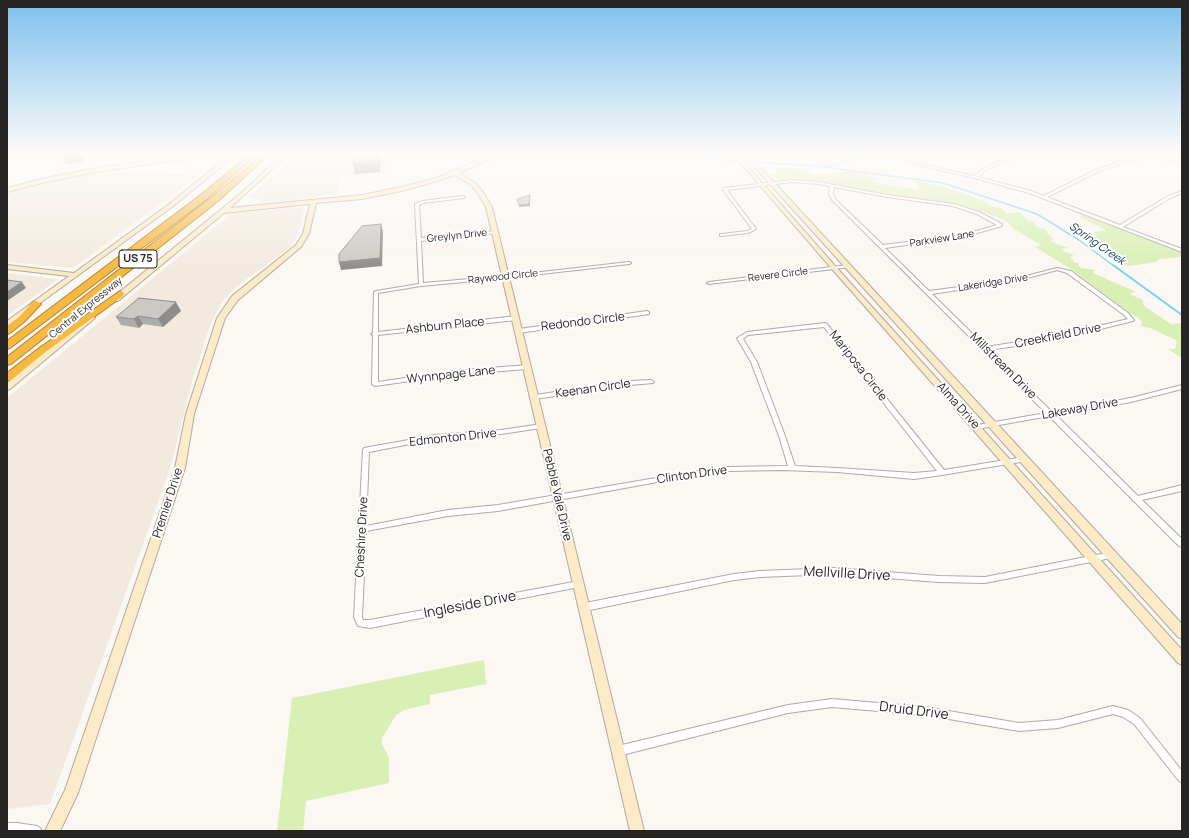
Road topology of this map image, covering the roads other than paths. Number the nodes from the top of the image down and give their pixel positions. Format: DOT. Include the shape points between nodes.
graph roads {
  1 [pos="187,192"];
  2 [pos="209,192"];
  3 [pos="223,192"];
  4 [pos="243,192"];
  5 [pos="389,192"];
  6 [pos="480,192"];
  7 [pos="727,192"];
  8 [pos="768,192"];
  9 [pos="780,192"];
  10 [pos="831,192"];
  11 [pos="866,192"];
  12 [pos="1028,192"];
  13 [pos="1054,192"];
  14 [pos="1182,192"];
  15 [pos="463,197"];
  16 [pos="1044,197"];
  17 [pos="236,199"];
  18 [pos="313,202"];
  19 [pos="260,207"];
  20 [pos="220,212"];
  21 [pos="1120,227"];
  22 [pos="496,232"];
  23 [pos="722,235"];
  24 [pos="419,240"];
  25 [pos="881,247"];
  26 [pos="1182,252"];
  27 [pos="629,263"];
  28 [pos="848,266"];
  29 [pos="7,267"];
  30 [pos="834,268"];
  31 [pos="75,275"];
  32 [pos="506,277"];
  33 [pos="709,283"];
  34 [pos="421,285"];
  35 [pos="928,293"];
  36 [pos="120,294"];
  37 [pos="36,304"];
  38 [pos="646,313"];
  39 [pos="516,318"];
  40 [pos="1131,320"];
  41 [pos="7,325"];
  42 [pos="519,330"];
  43 [pos="7,331"];
  44 [pos="374,334"];
  45 [pos="7,346"];
  46 [pos="985,349"];
  47 [pos="7,362"];
  48 [pos="527,367"];
  49 [pos="7,378"];
  50 [pos="651,382"];
  51 [pos="7,387"];
  52 [pos="1182,387"];
  53 [pos="535,397"];
  54 [pos="1052,414"];
  55 [pos="993,424"];
  56 [pos="541,426"];
  57 [pos="977,427"];
  58 [pos="366,450"];
  59 [pos="1024,458"];
  60 [pos="1008,462"];
  61 [pos="792,468"];
  62 [pos="942,473"];
  63 [pos="1182,488"];
  64 [pos="558,498"];
  65 [pos="1135,499"];
  66 [pos="363,529"];
  67 [pos="1182,544"];
  68 [pos="1111,555"];
  69 [pos="1094,559"];
  70 [pos="579,584"];
  71 [pos="585,607"];
  72 [pos="361,623"];
  73 [pos="1182,633"];
  74 [pos="1182,659"];
  75 [pos="618,751"];
  76 [pos="1182,778"];
  77 [pos="7,828"];
  78 [pos="37,831"];
  79 [pos="52,831"];
  80 [pos="637,831"];
  1 -- 31 [label="main road"];
  2 -- 45 [label="highway, Central Expressway / US 75"];
  3 -- 47 [label="highway, Central Expressway / US 75"];
  4 -- 17 [label="main road, Central Expressway"];
  5 -- 18 [label="main road"];
  6 -- 22 [label="main road, Pebble Vale Drive" via="489,207"];
  7 -- 23 [label="street" via="754,229"];
  8 -- 30 [label="main road, Alma Drive"];
  9 -- 28 [label="main road, Alma Drive"];
  10 -- 25 [label="street, Millstream Drive" via="833,199"];
  11 -- 25 [label="street, Parkview Lane" via="954,206 978,213 1001,225 963,236"];
  12 -- 16 [label="street"];
  13 -- 16 [label="street"];
  14 -- 21 [label="street" via="1168,197"];
  15 -- 24 [label="street" via="417,204"];
  16 -- 21 [label="street"];
  17 -- 19 [label="main road" via="236,204"];
  17 -- 20 [label="main road, Central Expressway"];
  18 -- 19 [label="main road"];
  18 -- 79 [label="main road, Premier Drive" via="306,234 299,246 235,298 221,318 190,414 180,468 78,773 66,805"];
  19 -- 20 [label="main road"];
  20 -- 36 [label="main road, Central Expressway"];
  21 -- 26 [label="street"];
  22 -- 24 [label="street, Greylyn Drive"];
  22 -- 32 [label="main road, Pebble Vale Drive"];
  24 -- 34 [label="street"];
  25 -- 35 [label="street, Millstream Drive"];
  27 -- 32 [label="street, Raywood Circle"];
  28 -- 30 [label="street, Revere Circle"];
  28 -- 55 [label="main road, Alma Drive"];
  29 -- 31 [label="main road"];
  30 -- 33 [label="street, Revere Circle"];
  30 -- 57 [label="main road, Alma Drive"];
  31 -- 37 [label="main road"];
  32 -- 34 [label="street, Raywood Circle"];
  32 -- 39 [label="main road, Pebble Vale Drive"];
  34 -- 44 [label="street, Raywood Circle" via="376,292"];
  35 -- 40 [label="street, Lakeridge Drive" via="997,283 1057,269 1069,272"];
  35 -- 46 [label="street, Millstream Drive"];
  36 -- 49 [label="highway"];
  36 -- 51 [label="main road, Central Expressway"];
  37 -- 41 [label="main road"];
  37 -- 43 [label="highway"];
  38 -- 42 [label="street, Redondo Circle"];
  39 -- 42 [label="main road, Pebble Vale Drive"];
  39 -- 44 [label="street, Ashburn Place"];
  40 -- 46 [label="street, Creekfield Drive" via="1056,338"];
  42 -- 48 [label="main road, Pebble Vale Drive"];
  44 -- 48 [label="street, Wynnpage Lane" via="374,384 453,373"];
  46 -- 54 [label="street, Millstream Drive"];
  48 -- 53 [label="main road, Pebble Vale Drive"];
  50 -- 53 [label="street, Keenan Circle"];
  52 -- 54 [label="street, Lakeway Drive" via="1131,400"];
  53 -- 56 [label="main road, Pebble Vale Drive"];
  54 -- 55 [label="street, Lakeway Drive"];
  54 -- 65 [label="street, Millstream Drive"];
  55 -- 57 [label="street, Lakeway Drive"];
  55 -- 59 [label="main road, Alma Drive"];
  56 -- 58 [label="street, Edmonton Drive" via="436,437"];
  56 -- 64 [label="main road, Pebble Vale Drive"];
  57 -- 60 [label="main road, Alma Drive"];
  58 -- 66 [label="street, Cheshire Drive"];
  59 -- 60 [label="street, Clinton Drive"];
  59 -- 68 [label="main road, Alma Drive"];
  60 -- 62 [label="street, Clinton Drive"];
  60 -- 69 [label="main road, Alma Drive"];
  61 -- 62 [label="street, Clinton Drive" via="914,476"];
  61 -- 62 [label="street, Mariposa Circle" via="754,362 740,338 746,334 825,325"];
  61 -- 64 [label="street, Clinton Drive" via="692,474"];
  63 -- 65 [label="street"];
  64 -- 66 [label="street, Clinton Drive"];
  64 -- 70 [label="main road, Pebble Vale Drive"];
  65 -- 67 [label="street, Millstream Drive"];
  66 -- 72 [label="street, Cheshire Drive" via="358,617"];
  68 -- 69 [label="street, Mellville Drive"];
  68 -- 73 [label="main road, Alma Drive"];
  69 -- 71 [label="street, Mellville Drive" via="985,580 834,571 760,574"];
  69 -- 74 [label="main road, Alma Drive"];
  70 -- 71 [label="main road, Pebble Vale Drive"];
  70 -- 72 [label="street, Ingleside Drive" via="370,624"];
  71 -- 75 [label="main road, Pebble Vale Drive"];
  75 -- 76 [label="street, Druid Drive" via="788,709 832,703 925,711 1019,727 1058,724 1113,710 1125,713 1137,721"];
  75 -- 80 [label="main road, Pebble Vale Drive"];
  77 -- 78 [label="street"];
}
